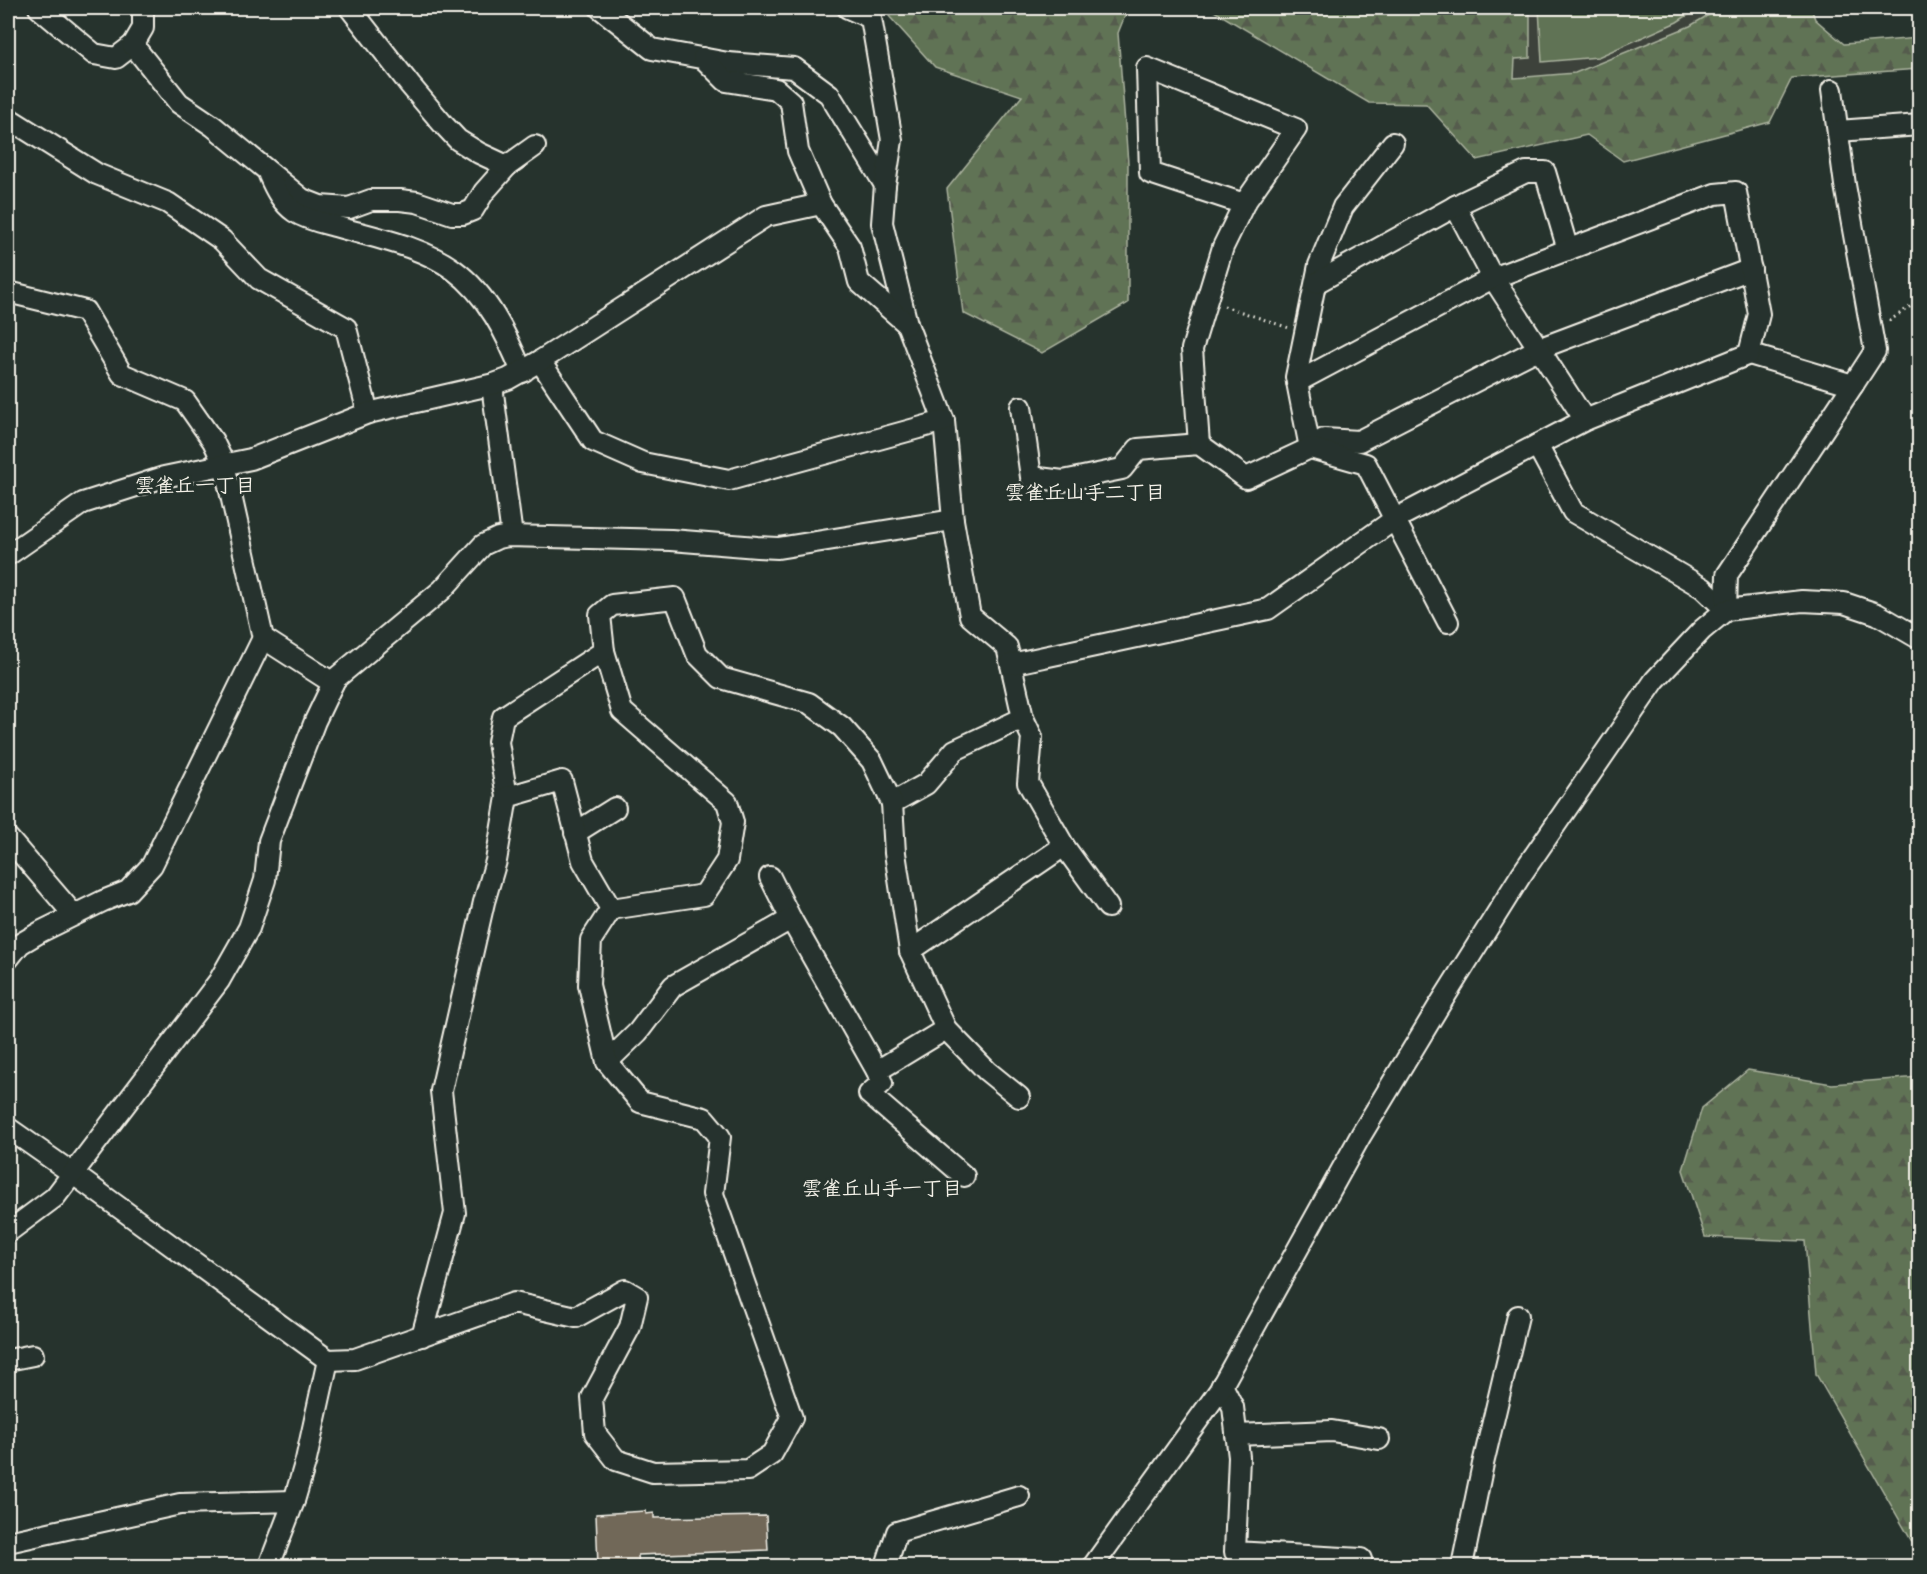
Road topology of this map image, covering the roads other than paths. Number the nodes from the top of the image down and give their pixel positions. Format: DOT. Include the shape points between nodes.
graph roads {
  1 [pos="39,8"];
  2 [pos="143,8"];
  3 [pos="350,8"];
  4 [pos="600,8"];
  5 [pos="848,8"];
  6 [pos="133,45"];
  7 [pos="703,58"];
  8 [pos="1832,90"];
  9 [pos="8,118"];
  10 [pos="1920,124"];
  11 [pos="1838,131"];
  12 [pos="1393,143"];
  13 [pos="536,146"];
  14 [pos="507,166"];
  15 [pos="268,172"];
  16 [pos="885,185"];
  17 [pos="821,204"];
  18 [pos="1244,204"];
  19 [pos="1455,206"];
  20 [pos="1568,250"];
  21 [pos="1751,269"];
  22 [pos="1493,279"];
  23 [pos="1316,283"];
  24 [pos="8,292"];
  25 [pos="907,324"];
  26 [pos="1538,348"];
  27 [pos="1749,354"];
  28 [pos="532,366"];
  29 [pos="1297,382"];
  30 [pos="494,384"];
  31 [pos="1853,385"];
  32 [pos="1021,407"];
  33 [pos="368,412"];
  34 [pos="1586,420"];
  35 [pos="944,421"];
  36 [pos="1199,444"];
  37 [pos="1537,445"];
  38 [pos="1310,448"];
  39 [pos="224,464"];
  40 [pos="1395,519"];
  41 [pos="953,520"];
  42 [pos="512,536"];
  43 [pos="8,555"];
  44 [pos="1726,610"];
  45 [pos="1448,622"];
  46 [pos="263,638"];
  47 [pos="1920,639"];
  48 [pos="604,651"];
  49 [pos="1011,664"];
  50 [pos="333,683"];
  51 [pos="1023,718"];
  52 [pos="507,797"];
  53 [pos="892,803"];
  54 [pos="615,808"];
  55 [pos="575,833"];
  56 [pos="8,838"];
  57 [pos="1064,846"];
  58 [pos="770,877"];
  59 [pos="1108,907"];
  60 [pos="611,909"];
  61 [pos="74,915"];
  62 [pos="791,919"];
  63 [pos="909,951"];
  64 [pos="8,959"];
  65 [pos="946,1029"];
  66 [pos="607,1062"];
  67 [pos="878,1071"];
  68 [pos="1019,1096"];
  69 [pos="8,1128"];
  70 [pos="72,1173"];
  71 [pos="964,1176"];
  72 [pos="8,1232"];
  73 [pos="1518,1316"];
  74 [pos="422,1336"];
  75 [pos="33,1355"];
  76 [pos="8,1360"];
  77 [pos="328,1360"];
  78 [pos="1222,1385"];
  79 [pos="1236,1435"];
  80 [pos="1379,1439"];
  81 [pos="1019,1496"];
  82 [pos="294,1502"];
  83 [pos="8,1542"];
  84 [pos="269,1566"];
  85 [pos="886,1566"];
  86 [pos="1093,1566"];
  87 [pos="1362,1566"];
  88 [pos="1462,1566"];
  1 -- 6 [label="street" via="94,54 116,58"];
  2 -- 6 [label="street" via="143,28"];
  3 -- 14 [label="street" via="442,123 459,140"];
  4 -- 7 [label="street" via="652,49"];
  5 -- 16 [label="street" via="871,18 892,140"];
  6 -- 15 [label="street" via="179,103"];
  7 -- 16 [label="street" via="794,68 829,93"];
  7 -- 17 [label="street" via="726,81 776,89 791,102 798,151"];
  8 -- 11 [label="street"];
  9 -- 33 [label="street" via="97,174 168,203 222,240 259,279 346,328"];
  10 -- 11 [label="street"];
  11 -- 31 [label="street" via="1875,351"];
  12 -- 23 [label="street" via="1343,207 1319,265"];
  13 -- 14 [label="street"];
  14 -- 15 [label="street" via="473,210 463,214 400,200 371,200 349,208 320,206 302,199"];
  15 -- 28 [label="street" via="281,200 295,213 428,255 453,269 472,285 493,314 522,372"];
  16 -- 25 [label="street" via="882,223"];
  17 -- 25 [label="street" via="850,247 859,282"];
  17 -- 28 [label="street" via="766,216"];
  18 -- 18 [label="street" via="1296,129 1148,68 1150,173"];
  18 -- 36 [label="street" via="1223,247 1192,349"];
  19 -- 20 [label="street" via="1526,172 1545,172"];
  19 -- 22 [label="street"];
  19 -- 23 [label="street"];
  20 -- 21 [label="street" via="1715,194 1736,192"];
  20 -- 22 [label="street"];
  21 -- 26 [label="street"];
  21 -- 27 [label="street" via="1759,314"];
  22 -- 26 [label="street"];
  22 -- 29 [label="street"];
  23 -- 29 [label="street"];
  24 -- 39 [label="street" via="85,311 122,374 185,401"];
  25 -- 35 [label="street"];
  26 -- 34 [label="street"];
  26 -- 38 [label="street" via="1359,441 1324,439"];
  27 -- 31 [label="street"];
  27 -- 34 [label="street"];
  28 -- 30 [label="street"];
  28 -- 35 [label="street" via="593,441 643,463 729,480"];
  29 -- 38 [label="street"];
  30 -- 33 [label="street"];
  30 -- 42 [label="street"];
  31 -- 44 [label="street" via="1727,575"];
  32 -- 36 [label="street" via="1030,477 1063,481 1122,469 1138,449"];
  33 -- 39 [label="street" via="251,459"];
  34 -- 37 [label="street"];
  35 -- 41 [label="street"];
  36 -- 38 [label="street" via="1246,478"];
  37 -- 40 [label="street"];
  37 -- 44 [label="street" via="1573,512 1703,588"];
  38 -- 40 [label="street" via="1366,464"];
  39 -- 43 [label="street" via="164,477 83,503"];
  39 -- 46 [label="street"];
  40 -- 45 [label="street"];
  40 -- 49 [label="street" via="1268,609"];
  41 -- 42 [label="street" via="778,548 671,540"];
  41 -- 49 [label="street" via="970,616 1007,647"];
  42 -- 50 [label="street" via="483,544 442,590"];
  44 -- 47 [label="street" via="1802,601 1844,603 1877,614"];
  44 -- 78 [label="street" via="1655,680 1521,875 1361,1136"];
  46 -- 50 [label="street"];
  46 -- 61 [label="street" via="152,865 128,891"];
  48 -- 52 [label="street" via="503,717 498,742"];
  48 -- 53 [label="street" via="600,615 612,605 675,598 697,654 721,678 809,703 842,727 872,761"];
  48 -- 60 [label="street" via="622,711 726,802 733,822 728,860 704,894"];
  49 -- 51 [label="street"];
  50 -- 70 [label="street" via="269,841 265,880 249,928 219,981"];
  51 -- 53 [label="street" via="955,750 926,784"];
  51 -- 57 [label="street" via="1032,736 1028,783"];
  52 -- 55 [label="street" via="562,781"];
  52 -- 74 [label="street" via="496,861 441,1090 455,1214"];
  53 -- 63 [label="street"];
  54 -- 55 [label="street"];
  55 -- 60 [label="street" via="583,861"];
  56 -- 61 [label="street"];
  57 -- 59 [label="street"];
  57 -- 63 [label="street"];
  58 -- 62 [label="street"];
  60 -- 66 [label="street" via="591,940 589,986"];
  61 -- 64 [label="street" via="20,944"];
  62 -- 66 [label="street" via="673,987 638,1032"];
  62 -- 67 [label="street"];
  63 -- 65 [label="street"];
  65 -- 67 [label="street"];
  65 -- 68 [label="street" via="987,1071"];
  66 -- 74 [label="street" via="640,1102 704,1118 720,1137 714,1194 792,1418 772,1454 748,1470 654,1472 616,1460 595,1433 592,1398 630,1327 637,1297 625,1290 576,1317 514,1303"];
  67 -- 71 [label="street" via="882,1083 869,1095"];
  69 -- 70 [label="street"];
  70 -- 72 [label="street" via="55,1197"];
  70 -- 77 [label="street"];
  73 -- 88 [label="street"];
  74 -- 77 [label="street" via="355,1359"];
  75 -- 76 [label="street"];
  77 -- 82 [label="street"];
  78 -- 79 [label="street" via="1233,1407"];
  78 -- 86 [label="street"];
  79 -- 80 [label="street" via="1332,1431"];
  79 -- 87 [label="street" via="1239,1457 1235,1552 1361,1559"];
  81 -- 85 [label="street" via="897,1532"];
  82 -- 83 [label="street" via="180,1503"];
  82 -- 84 [label="street"];
}
